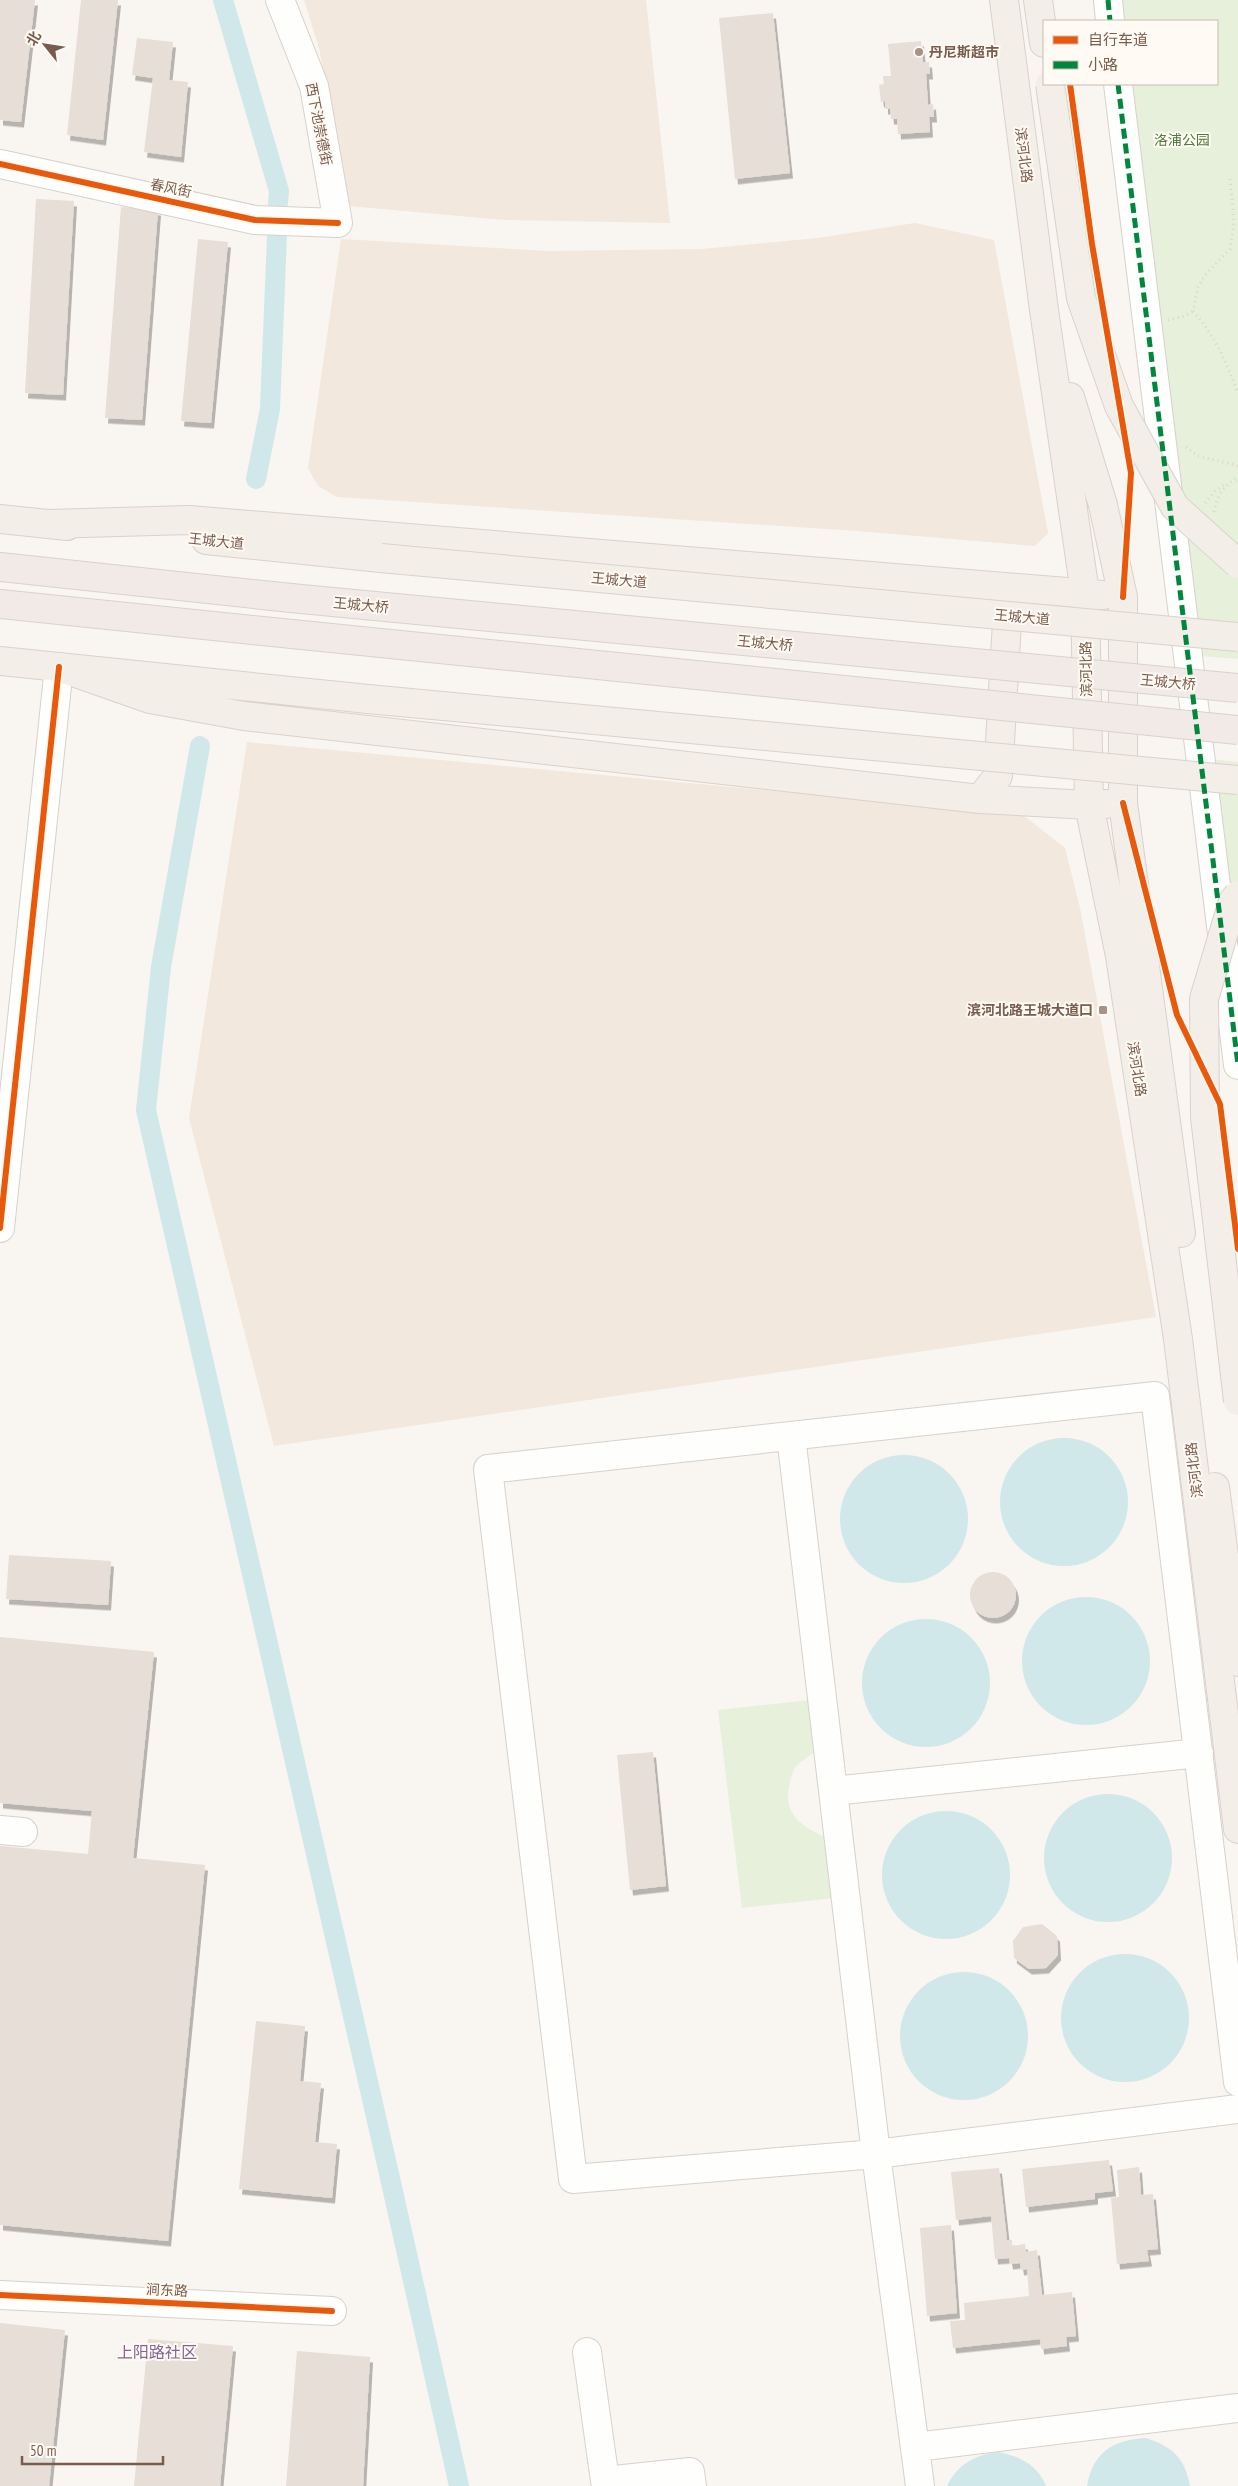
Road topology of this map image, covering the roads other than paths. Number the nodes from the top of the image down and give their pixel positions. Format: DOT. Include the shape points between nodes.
graph roads {
  1 [pos="280,0"];
  2 [pos="1004,0"];
  3 [pos="1038,0"];
  4 [pos="1108,0"];
  5 [pos="1110,20"];
  6 [pos="1043,36"];
  7 [pos="1050,85"];
  8 [pos="1118,85"];
  9 [pos="0,164"];
  10 [pos="338,223"];
  11 [pos="1044,310"];
  12 [pos="0,519"];
  13 [pos="48,524"];
  14 [pos="0,553"];
  15 [pos="1238,564"];
  16 [pos="0,567"];
  17 [pos="999,586"];
  18 [pos="1085,593"];
  19 [pos="1123,597"];
  20 [pos="291,598"];
  21 [pos="0,604"];
  22 [pos="1238,637"];
  23 [pos="0,661"];
  24 [pos="59,667"];
  25 [pos="1238,688"];
  26 [pos="1238,730"];
  27 [pos="1238,780"];
  28 [pos="980,799"];
  29 [pos="1123,803"];
  30 [pos="1089,805"];
  31 [pos="1238,895"];
  32 [pos="1238,1065"];
  33 [pos="0,1228"];
  34 [pos="1238,1401"];
  35 [pos="791,1436"];
  36 [pos="1238,1662"];
  37 [pos="1198,1753"];
  38 [pos="833,1791"];
  39 [pos="1238,1830"];
  40 [pos="1238,2082"];
  41 [pos="1238,2109"];
  42 [pos="876,2154"];
  43 [pos="0,2295"];
  44 [pos="332,2311"];
  45 [pos="587,2352"];
  46 [pos="1238,2408"];
  47 [pos="916,2447"];
  48 [pos="692,2486"];
  49 [pos="920,2486"];
  1 -- 10 [label="street, 西下池崇德街" via="314,86"];
  2 -- 11 [label="main road, 滨河北路"];
  3 -- 6 [label="main road"];
  4 -- 5 [label="street"];
  7 -- 15 [label="main road, bridge" via="1080,298 1119,406 1175,507"];
  8 -- 32 [label="street"];
  9 -- 10 [label="street, 春风街" via="255,220"];
  11 -- 18 [label="main road, 滨河北路"];
  11 -- 19 [label="main road, 滨河北路" via="1103,505"];
  12 -- 13 [label="main road, 王城大道"];
  13 -- 17 [label="main road" via="189,520"];
  13 -- 22 [label="main road, 王城大道, bridge"];
  14 -- 20 [label="main road"];
  16 -- 20 [label="highway"];
  17 -- 18 [label="main road"];
  17 -- 28 [label="main road" via="1008,605 998,776"];
  18 -- 19 [label="main road"];
  18 -- 30 [label="main road, 滨河北路"];
  19 -- 29 [label="main road, 滨河北路"];
  20 -- 25 [label="highway, 王城大桥, bridge"];
  21 -- 26 [label="highway, bridge"];
  23 -- 24 [label="main road"];
  24 -- 27 [label="main road, bridge"];
  24 -- 28 [label="main road" via="150,699 244,716"];
  24 -- 33 [label="street"];
  28 -- 30 [label="main road"];
  29 -- 30 [label="main road"];
  29 -- 36 [label="main road, 滨河北路"];
  30 -- 39 [label="main road, 滨河北路" via="1120,956 1178,1339"];
  31 -- 34 [label="main road, bridge" via="1233,901 1204,999 1204,1018 1205,1117"];
  35 -- 37 [label="street" via="1156,1396"];
  35 -- 38 [label="street"];
  35 -- 42 [label="street" via="488,1469 489,1479 573,2180"];
  37 -- 38 [label="street"];
  37 -- 40 [label="street"];
  38 -- 42 [label="street"];
  41 -- 42 [label="street"];
  42 -- 47 [label="street"];
  43 -- 44 [label="street, 涧东路"];
  45 -- 48 [label="street" via="604,2481 690,2472"];
  46 -- 47 [label="street"];
  47 -- 49 [label="street"];
}
